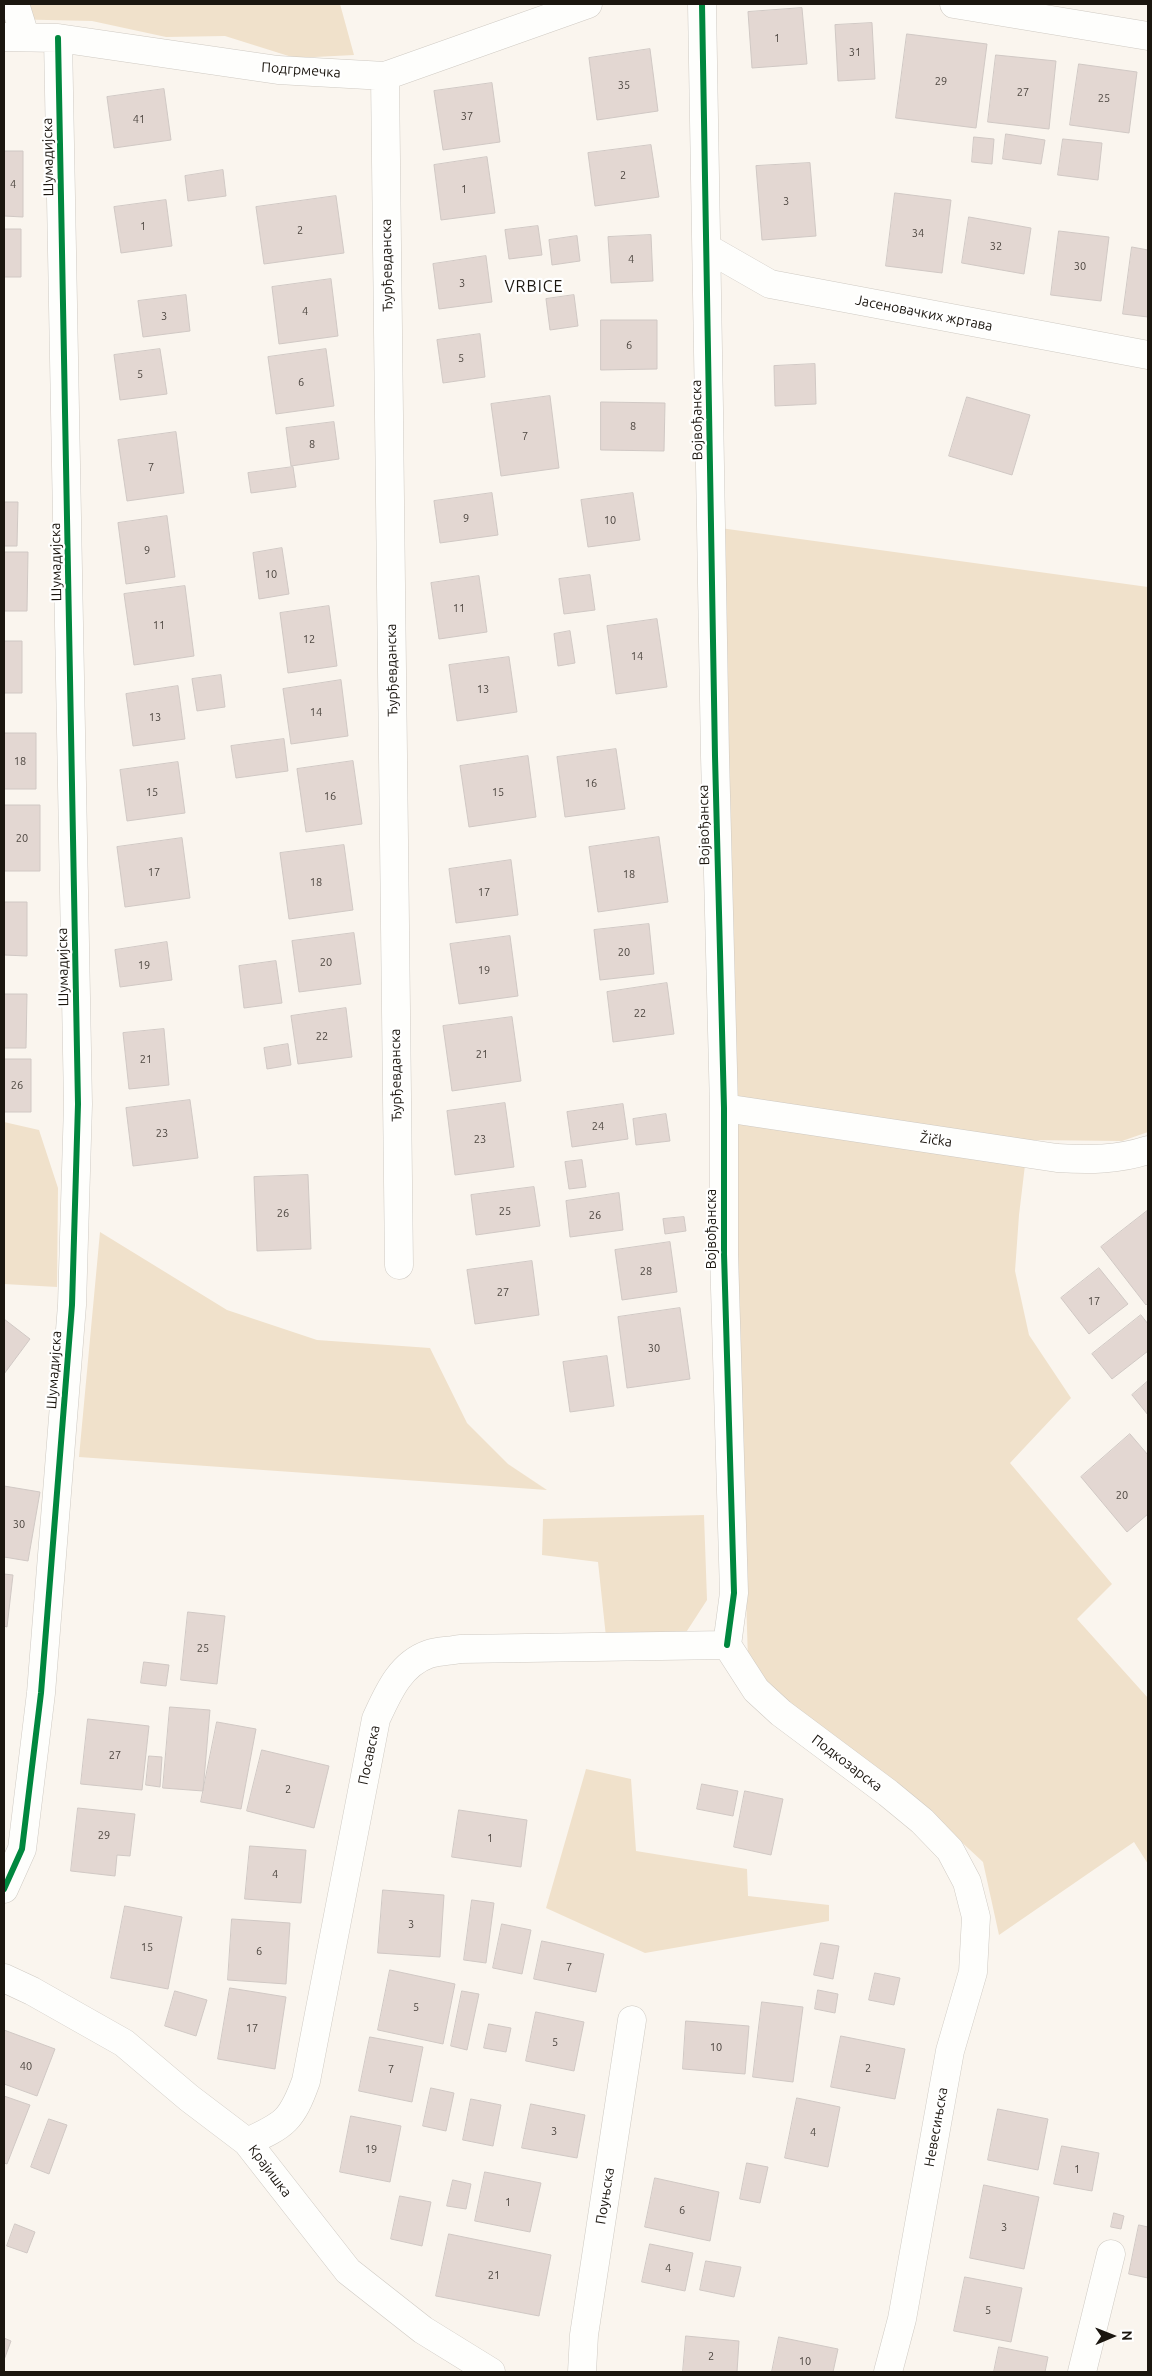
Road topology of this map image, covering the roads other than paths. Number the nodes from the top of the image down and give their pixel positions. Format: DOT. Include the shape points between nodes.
graph roads {
  1 [pos="14,4"];
  2 [pos="588,4"];
  3 [pos="702,4"];
  4 [pos="954,4"];
  5 [pos="1148,36"];
  6 [pos="14,37"];
  7 [pos="58,38"];
  8 [pos="385,76"];
  9 [pos="707,248"];
  10 [pos="1148,355"];
  11 [pos="724,1108"];
  12 [pos="1148,1150"];
  13 [pos="399,1265"];
  14 [pos="727,1645"];
  15 [pos="967,1882"];
  16 [pos="4,1889"];
  17 [pos="4,1978"];
  18 [pos="632,2020"];
  19 [pos="247,2142"];
  20 [pos="1111,2254"];
  21 [pos="578,2370"];
  22 [pos="491,2372"];
  23 [pos="888,2372"];
  24 [pos="1082,2372"];
  1 -- 6 [label="street"];
  2 -- 8 [label="street, Подгрмечка"];
  3 -- 9 [label="street, Војвођанска"];
  4 -- 5 [label="street"];
  6 -- 7 [label="street, Подгрмечка"];
  7 -- 8 [label="street, Подгрмечка" via="278,70"];
  7 -- 16 [label="street, Шумадијска" via="78,1114 72,1305 41,1693 22,1849"];
  8 -- 13 [label="street, Ђурђевданска"];
  9 -- 10 [label="street, Јасеновачких жртава" via="770,284"];
  9 -- 11 [label="street, Војвођанска"];
  11 -- 12 [label="street, Žička" via="1057,1158 1113,1159"];
  11 -- 14 [label="street, Војвођанска" via="724,1254 734,1593"];
  14 -- 15 [label="street, Подкозарска" via="756,1690 781,1713 922,1821 950,1850"];
  14 -- 19 [label="street, Посавска" via="460,1649 429,1654 410,1664 391,1687 376,1719 306,2081 296,2110 274,2130"];
  15 -- 23 [label="street, Невесињска" via="976,1917 972,1972 950,2051 902,2319"];
  17 -- 19 [label="street, Крајишка" via="124,2043"];
  18 -- 21 [label="street, Поуњска"];
  19 -- 22 [label="street, Крајишка" via="348,2271 423,2330"];
  20 -- 24 [label="street"];
}
